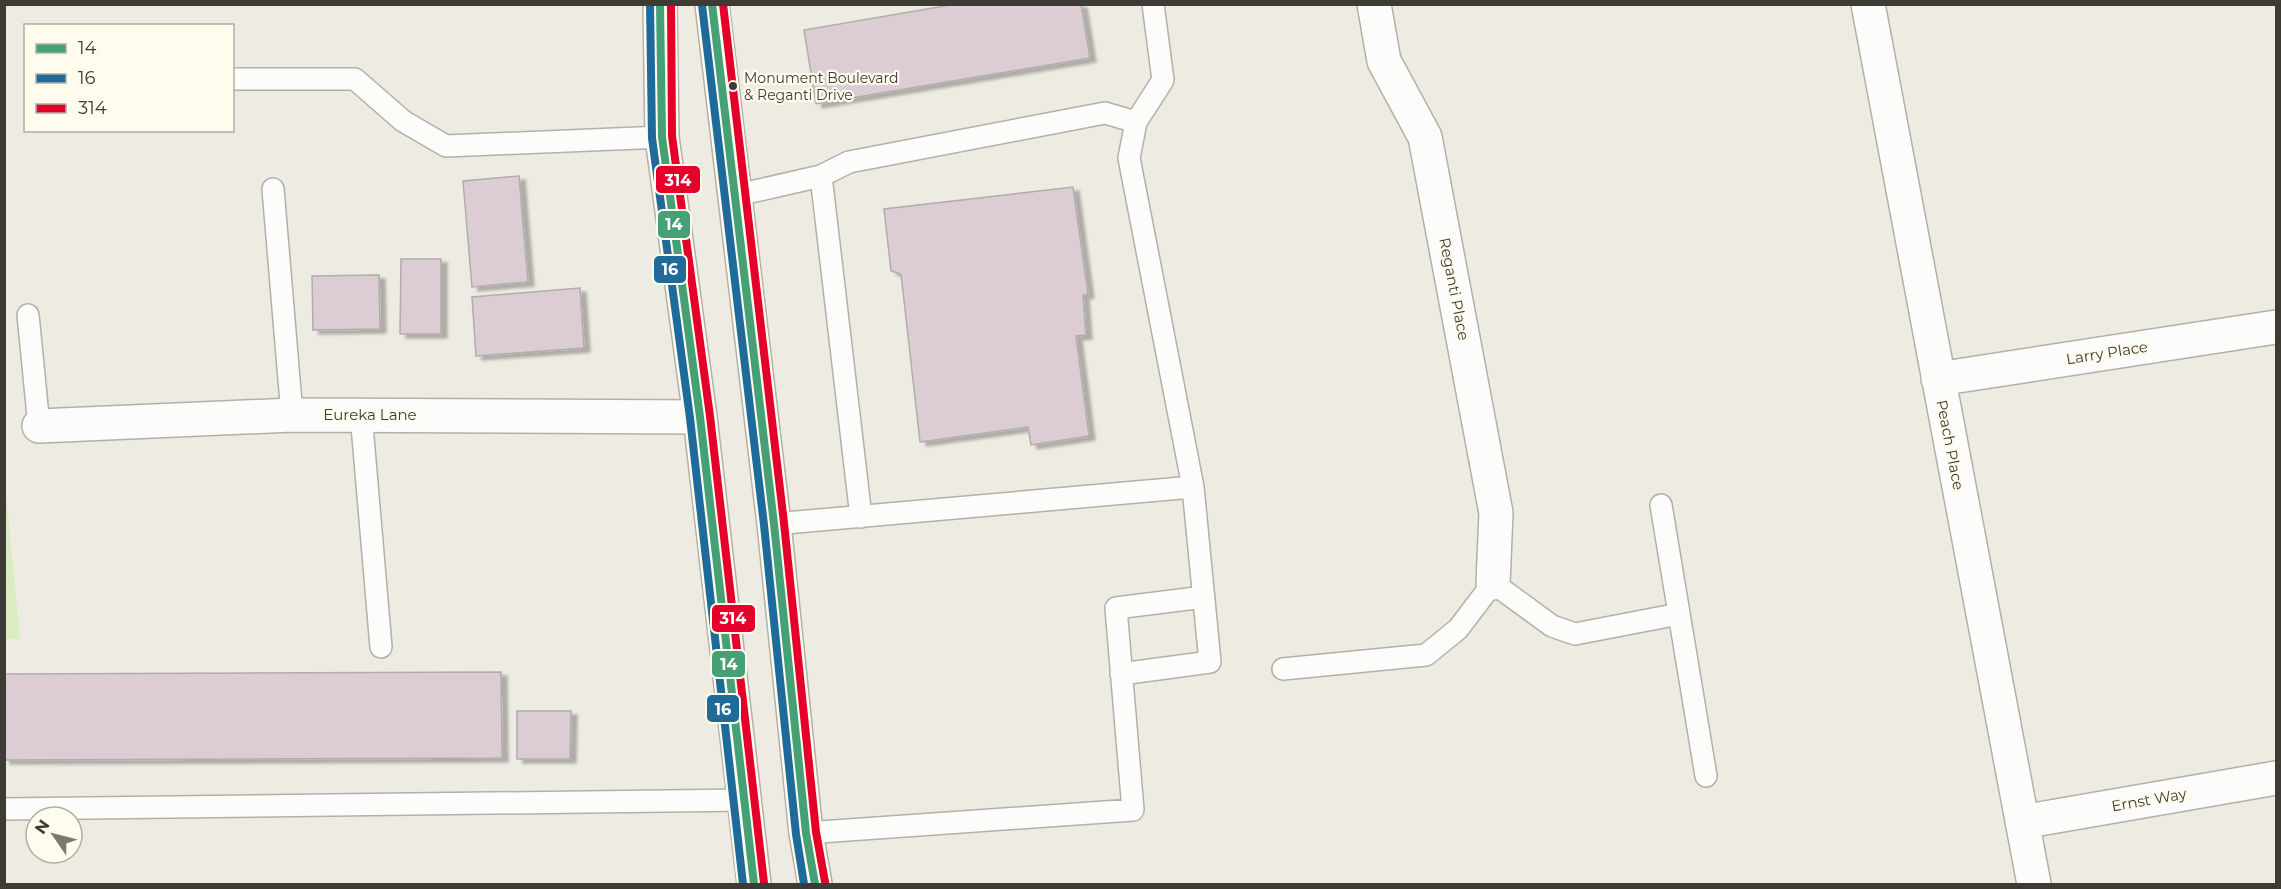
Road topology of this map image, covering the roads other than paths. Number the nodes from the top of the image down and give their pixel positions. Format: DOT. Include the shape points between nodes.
graph roads {
  1 [pos="660,4"];
  2 [pos="712,4"];
  3 [pos="1154,4"];
  4 [pos="1374,4"];
  5 [pos="1868,4"];
  6 [pos="234,79"];
  7 [pos="1136,122"];
  8 [pos="662,137"];
  9 [pos="821,176"];
  10 [pos="273,189"];
  11 [pos="733,196"];
  12 [pos="28,315"];
  13 [pos="2277,327"];
  14 [pos="1938,379"];
  15 [pos="361,414"];
  16 [pos="292,415"];
  17 [pos="700,417"];
  18 [pos="39,426"];
  19 [pos="1193,487"];
  20 [pos="1661,505"];
  21 [pos="861,517"];
  22 [pos="774,524"];
  23 [pos="1493,583"];
  24 [pos="1204,597"];
  25 [pos="1679,614"];
  26 [pos="381,647"];
  27 [pos="1283,669"];
  28 [pos="1121,674"];
  29 [pos="1706,776"];
  30 [pos="2277,778"];
  31 [pos="746,800"];
  32 [pos="4,809"];
  33 [pos="2022,822"];
  34 [pos="806,833"];
  35 [pos="754,885"];
  36 [pos="815,885"];
  37 [pos="2034,885"];
  1 -- 8 [label="street"];
  2 -- 11 [label="street"];
  3 -- 7 [label="lane" via="1163,80"];
  4 -- 23 [label="street, Reganti Place" via="1384,60 1425,137 1496,513"];
  5 -- 14 [label="street, Peach Place"];
  6 -- 8 [label="lane" via="355,79 403,121 447,146"];
  7 -- 9 [label="lane" via="1105,113 849,162"];
  7 -- 19 [label="lane" via="1129,158"];
  8 -- 17 [label="street"];
  9 -- 11 [label="lane"];
  9 -- 21 [label="lane"];
  10 -- 16 [label="lane"];
  11 -- 22 [label="street"];
  12 -- 18 [label="lane"];
  13 -- 14 [label="street, Larry Place"];
  14 -- 33 [label="street, Peach Place"];
  15 -- 16 [label="street, Eureka Lane"];
  15 -- 17 [label="street, Eureka Lane"];
  15 -- 26 [label="lane"];
  16 -- 18 [label="street, Eureka Lane"];
  17 -- 31 [label="street"];
  19 -- 21 [label="lane"];
  19 -- 24 [label="lane"];
  20 -- 25 [label="lane"];
  21 -- 22 [label="lane"];
  22 -- 34 [label="street"];
  23 -- 25 [label="lane" via="1552,626 1575,634"];
  23 -- 27 [label="lane" via="1458,629 1426,655"];
  24 -- 28 [label="lane" via="1116,608"];
  24 -- 28 [label="lane" via="1210,662"];
  25 -- 29 [label="lane"];
  28 -- 34 [label="lane" via="1133,810"];
  30 -- 33 [label="street, Ernst Way"];
  31 -- 32 [label="lane"];
  31 -- 35 [label="street"];
  33 -- 37 [label="street, Peach Place"];
  34 -- 36 [label="street"];
}
